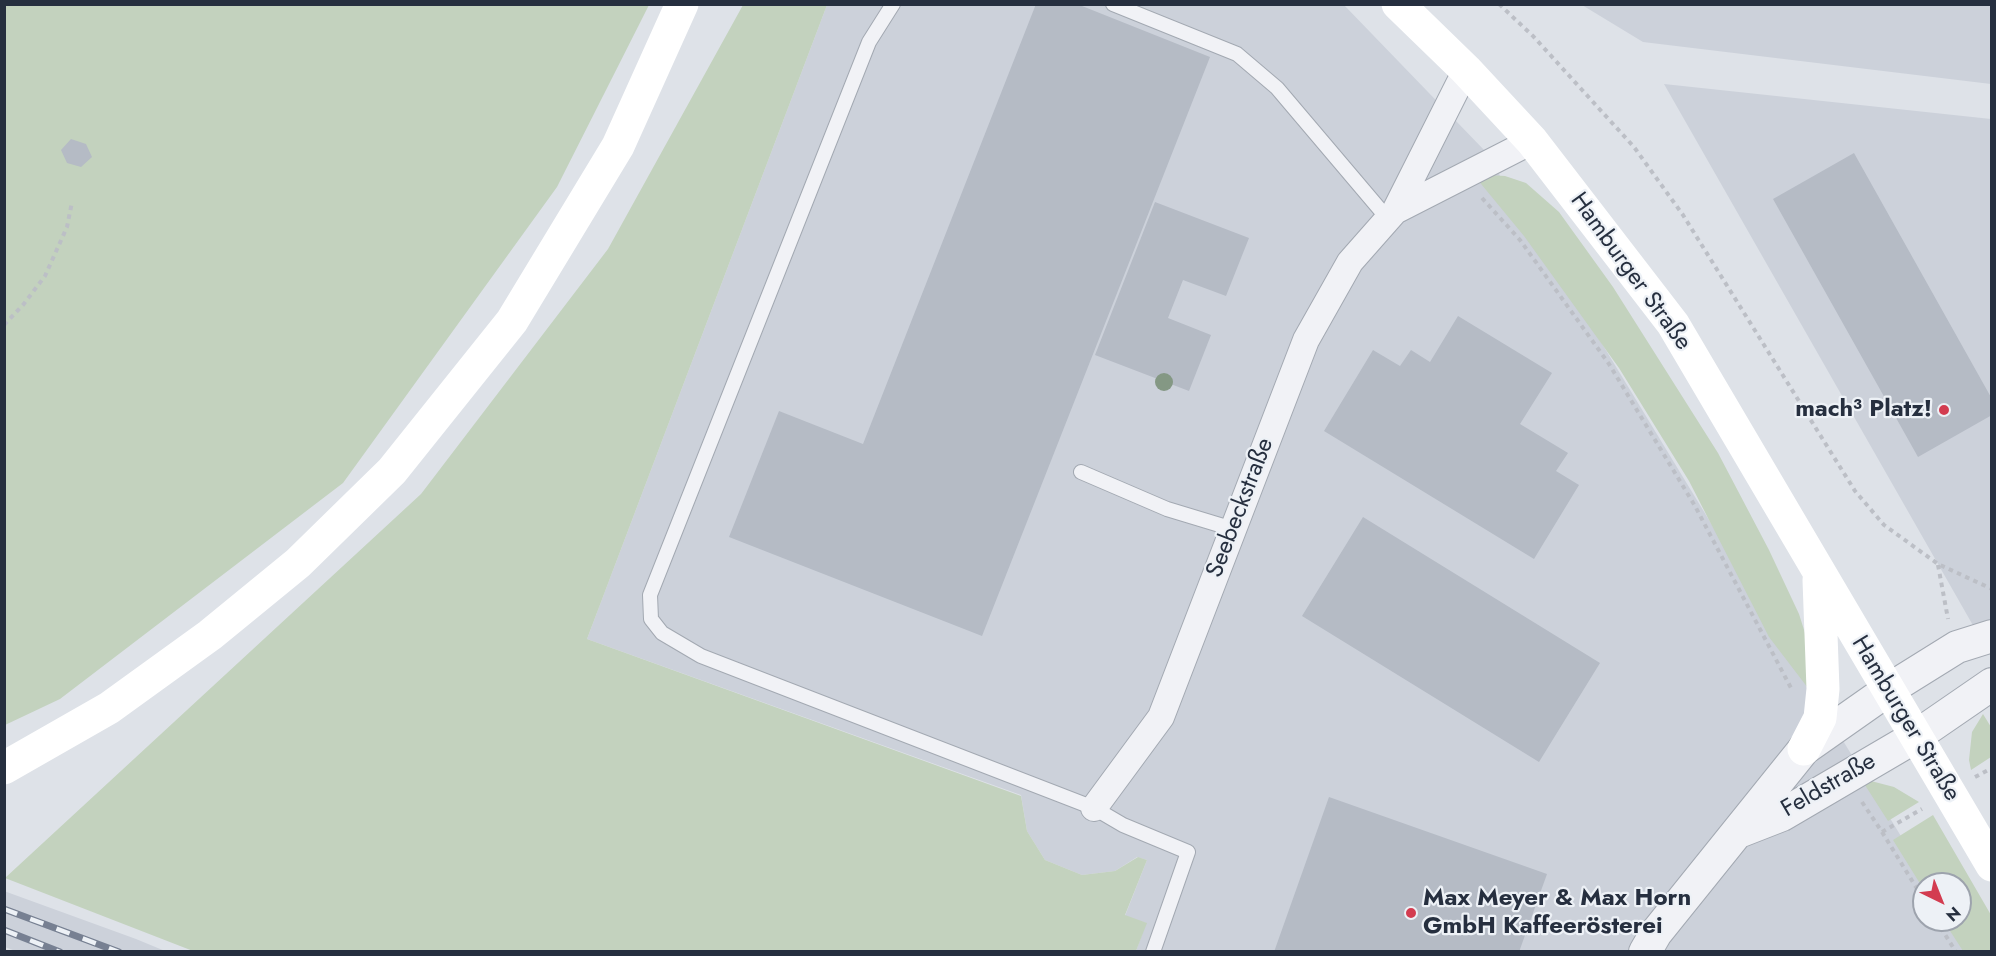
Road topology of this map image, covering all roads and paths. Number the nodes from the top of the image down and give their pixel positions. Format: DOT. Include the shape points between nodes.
graph roads {
  1 [pos="682,4"];
  2 [pos="893,4"];
  3 [pos="1113,4"];
  4 [pos="1398,4"];
  5 [pos="1499,4"];
  6 [pos="1466,70"];
  7 [pos="1532,141"];
  8 [pos="1478,193"];
  9 [pos="72,202"];
  10 [pos="1391,215"];
  11 [pos="4,325"];
  12 [pos="1081,472"];
  13 [pos="1233,529"];
  14 [pos="1818,572"];
  15 [pos="1992,589"];
  16 [pos="1992,636"];
  17 [pos="1992,684"];
  18 [pos="1888,690"];
  19 [pos="1796,697"];
  20 [pos="1915,736"];
  21 [pos="1804,749"];
  22 [pos="4,768"];
  23 [pos="1992,768"];
  24 [pos="1975,778"];
  25 [pos="1859,797"];
  26 [pos="1094,808"];
  27 [pos="1923,809"];
  28 [pos="1740,831"];
  29 [pos="1882,832"];
  30 [pos="1992,865"];
  31 [pos="1912,881"];
  32 [pos="1944,932"];
  33 [pos="1153,951"];
  34 [pos="1645,951"];
  35 [pos="1956,951"];
  1 -- 22 [label="main road" via="618,146 512,321 392,471 298,563 210,635 109,708"];
  2 -- 26 [label="lane" via="869,42 650,595 651,619 662,633 701,656"];
  3 -- 10 [label="lane" via="1238,54 1277,88"];
  4 -- 6 [label="main road, Hamburger Straße"];
  5 -- 15 [label="path" via="1634,147 1683,215 1855,491 1884,525 1938,564"];
  6 -- 7 [label="main road, Hamburger Straße"];
  6 -- 10 [label="street, Seebeckstraße"];
  7 -- 10 [label="street, Seebeckstraße"];
  7 -- 14 [label="main road, Hamburger Straße" via="1673,324"];
  8 -- 19 [label="path" via="1520,240 1609,364 1695,506"];
  9 -- 11 [label="path" via="67,227 45,276"];
  10 -- 13 [label="street, Seebeckstraße" via="1350,262 1306,340"];
  12 -- 13 [label="lane" via="1167,509"];
  13 -- 26 [label="street, Seebeckstraße" via="1161,717"];
  14 -- 18 [label="main road, Hamburger Straße"];
  14 -- 21 [label="main road, Hamburger Straße" via="1823,689 1820,718"];
  16 -- 18 [label="street, Feldstraße" via="1957,647"];
  17 -- 20 [label="street, Feldstraße"];
  18 -- 20 [label="main road, Hamburger Straße"];
  18 -- 21 [label="street, Feldstraße"];
  20 -- 28 [label="street, Feldstraße" via="1782,815"];
  20 -- 30 [label="main road, Hamburger Straße"];
  21 -- 28 [label="street, Feldstraße"];
  23 -- 24 [label="path"];
  25 -- 29 [label="path"];
  26 -- 33 [label="lane" via="1123,825 1188,852"];
  27 -- 29 [label="path"];
  28 -- 34 [label="street, Feldstraße"];
  29 -- 31 [label="path"];
  32 -- 35 [label="path"];
}
